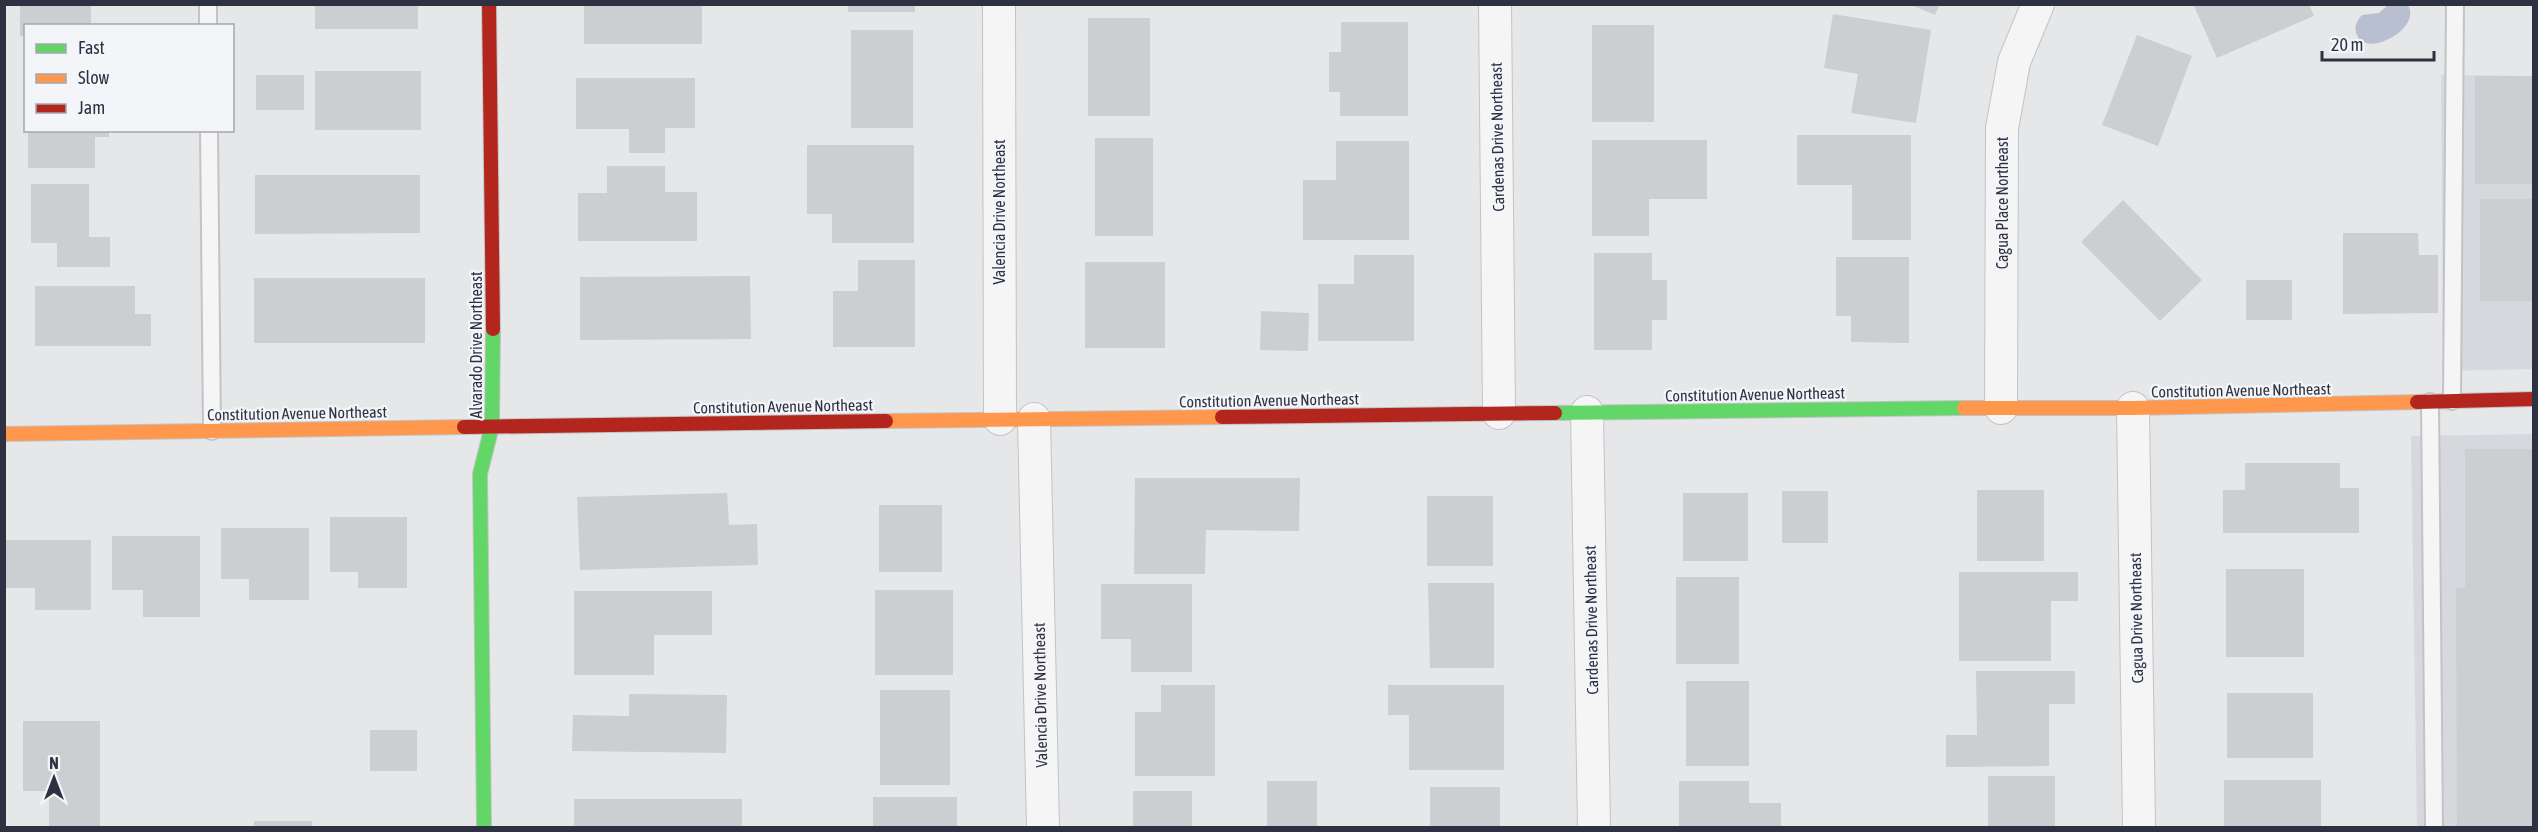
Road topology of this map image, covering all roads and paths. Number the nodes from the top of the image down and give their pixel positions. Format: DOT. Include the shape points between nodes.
graph roads {
  1 [pos="208,4"];
  2 [pos="489,4"];
  3 [pos="999,4"];
  4 [pos="1495,4"];
  5 [pos="2038,4"];
  6 [pos="2455,4"];
  7 [pos="208,24"];
  8 [pos="209,132"];
  9 [pos="2534,399"];
  10 [pos="2452,401"];
  11 [pos="2430,402"];
  12 [pos="2001,408"];
  13 [pos="2133,408"];
  14 [pos="1587,412"];
  15 [pos="1499,413"];
  16 [pos="1000,419"];
  17 [pos="1034,419"];
  18 [pos="492,426"];
  19 [pos="212,431"];
  20 [pos="4,434"];
  21 [pos="484,828"];
  22 [pos="1043,828"];
  23 [pos="1594,828"];
  24 [pos="2139,828"];
  25 [pos="2434,828"];
  1 -- 7 [label="lane"];
  2 -- 18 [label="street, Alvarado Drive Northeast"];
  3 -- 16 [label="street, Valencia Drive Northeast"];
  4 -- 15 [label="street, Cardenas Drive Northeast"];
  5 -- 12 [label="street, Cagua Place Northeast" via="2014,62 2002,128"];
  6 -- 10 [label="lane"];
  8 -- 19 [label="lane"];
  9 -- 10 [label="street, Constitution Avenue Northeast"];
  10 -- 11 [label="street, Constitution Avenue Northeast"];
  11 -- 13 [label="street, Constitution Avenue Northeast"];
  11 -- 25 [label="lane"];
  12 -- 13 [label="street, Constitution Avenue Northeast"];
  12 -- 14 [label="street, Constitution Avenue Northeast"];
  13 -- 24 [label="street, Cagua Drive Northeast"];
  14 -- 15 [label="street, Constitution Avenue Northeast"];
  14 -- 23 [label="street, Cardenas Drive Northeast"];
  15 -- 17 [label="street, Constitution Avenue Northeast"];
  16 -- 17 [label="street, Constitution Avenue Northeast"];
  16 -- 18 [label="street, Constitution Avenue Northeast"];
  17 -- 22 [label="street, Valencia Drive Northeast"];
  18 -- 19 [label="street, Constitution Avenue Northeast"];
  18 -- 21 [label="street, Alvarado Drive Northeast" via="480,474"];
  19 -- 20 [label="street, Constitution Avenue Northeast"];
}
